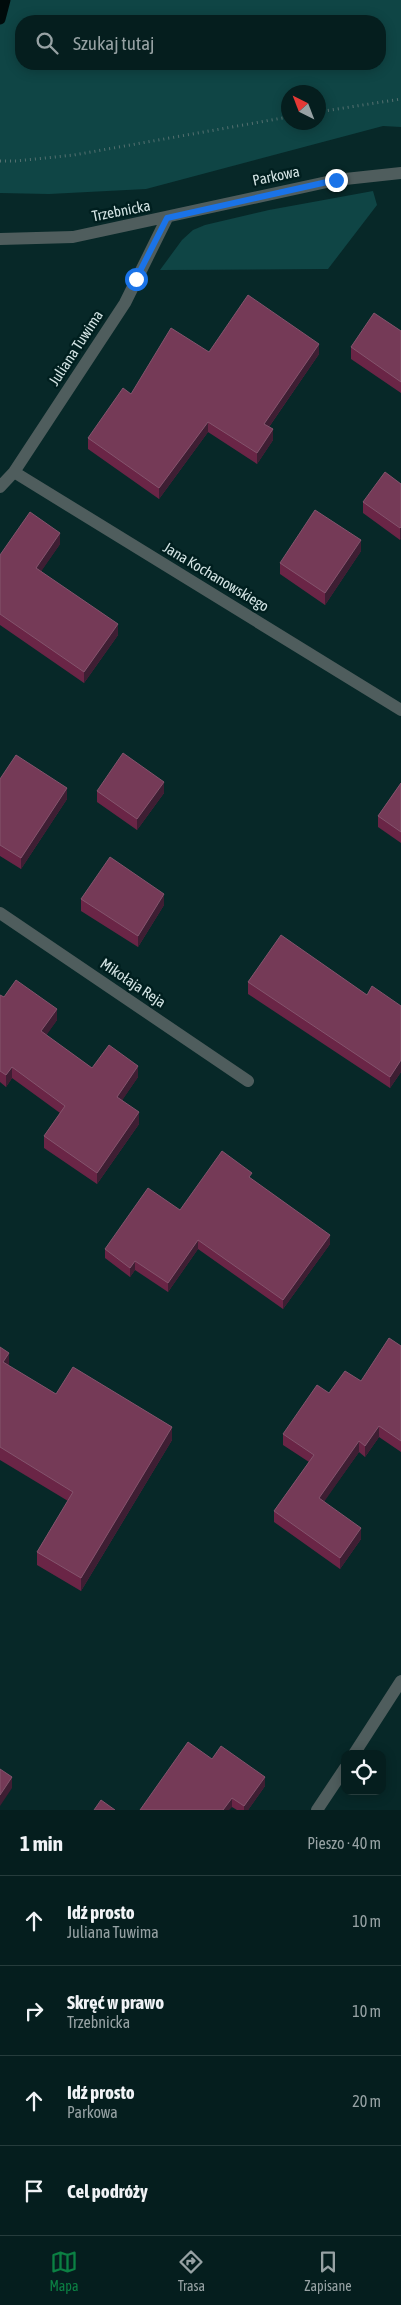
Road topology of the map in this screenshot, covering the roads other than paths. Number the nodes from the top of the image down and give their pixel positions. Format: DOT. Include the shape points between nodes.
graph roads {
  1 [pos="401,172"];
  2 [pos="246,199"];
  3 [pos="167,218"];
  4 [pos="0,239"];
  5 [pos="14,472"];
  6 [pos="0,488"];
  7 [pos="401,710"];
  8 [pos="0,912"];
  9 [pos="248,1081"];
  10 [pos="401,1681"];
  11 [pos="357,1750"];
  12 [pos="341,1774"];
  13 [pos="317,1810"];
  1 -- 2 [label="street, Parkowa" via="336,180"];
  2 -- 3 [label="street, Trzebnicka"];
  3 -- 4 [label="street, Trzebnicka" via="73,237"];
  3 -- 5 [label="street, Juliana Tuwima" via="124,303"];
  5 -- 6 [label="street, Juliana Tuwima"];
  5 -- 7 [label="street, Jana Kochanowskiego"];
  8 -- 9 [label="street, Mikołaja Reja"];
  10 -- 11 [label="street"];
  12 -- 13 [label="street"];
}
